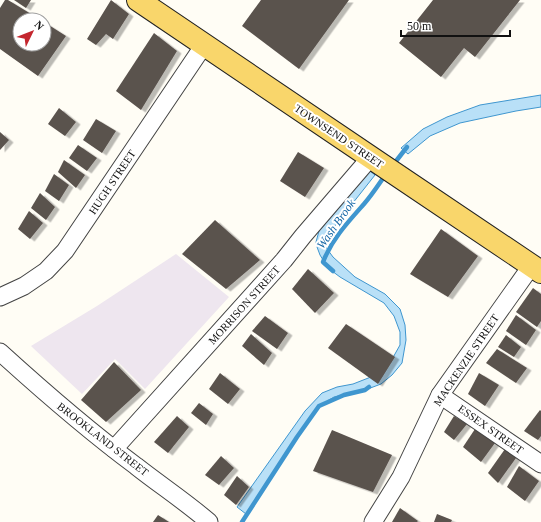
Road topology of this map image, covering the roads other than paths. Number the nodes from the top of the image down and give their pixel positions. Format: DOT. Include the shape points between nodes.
graph roads {
  1 [pos="138,0"];
  2 [pos="204,45"];
  3 [pos="383,166"];
  4 [pos="536,268"];
  5 [pos="0,297"];
  6 [pos="0,352"];
  7 [pos="440,395"];
  8 [pos="114,449"];
  9 [pos="541,464"];
  10 [pos="201,520"];
  11 [pos="373,522"];
  1 -- 2 [label="main road, TOWNSEND STREET"];
  2 -- 3 [label="main road, TOWNSEND STREET"];
  2 -- 5 [label="street, HUGH STREET" via="65,251 46,271 24,286"];
  3 -- 4 [label="main road, TOWNSEND STREET"];
  3 -- 8 [label="street, MORRISON STREET" via="303,236"];
  4 -- 7 [label="street, MACKENZIE STREET"];
  6 -- 8 [label="street, BROOKLAND STREET"];
  7 -- 9 [label="street, ESSEX STREET"];
  7 -- 11 [label="street, MACKENZIE STREET" via="401,477"];
  8 -- 10 [label="street, BROOKLAND STREET"];
}
